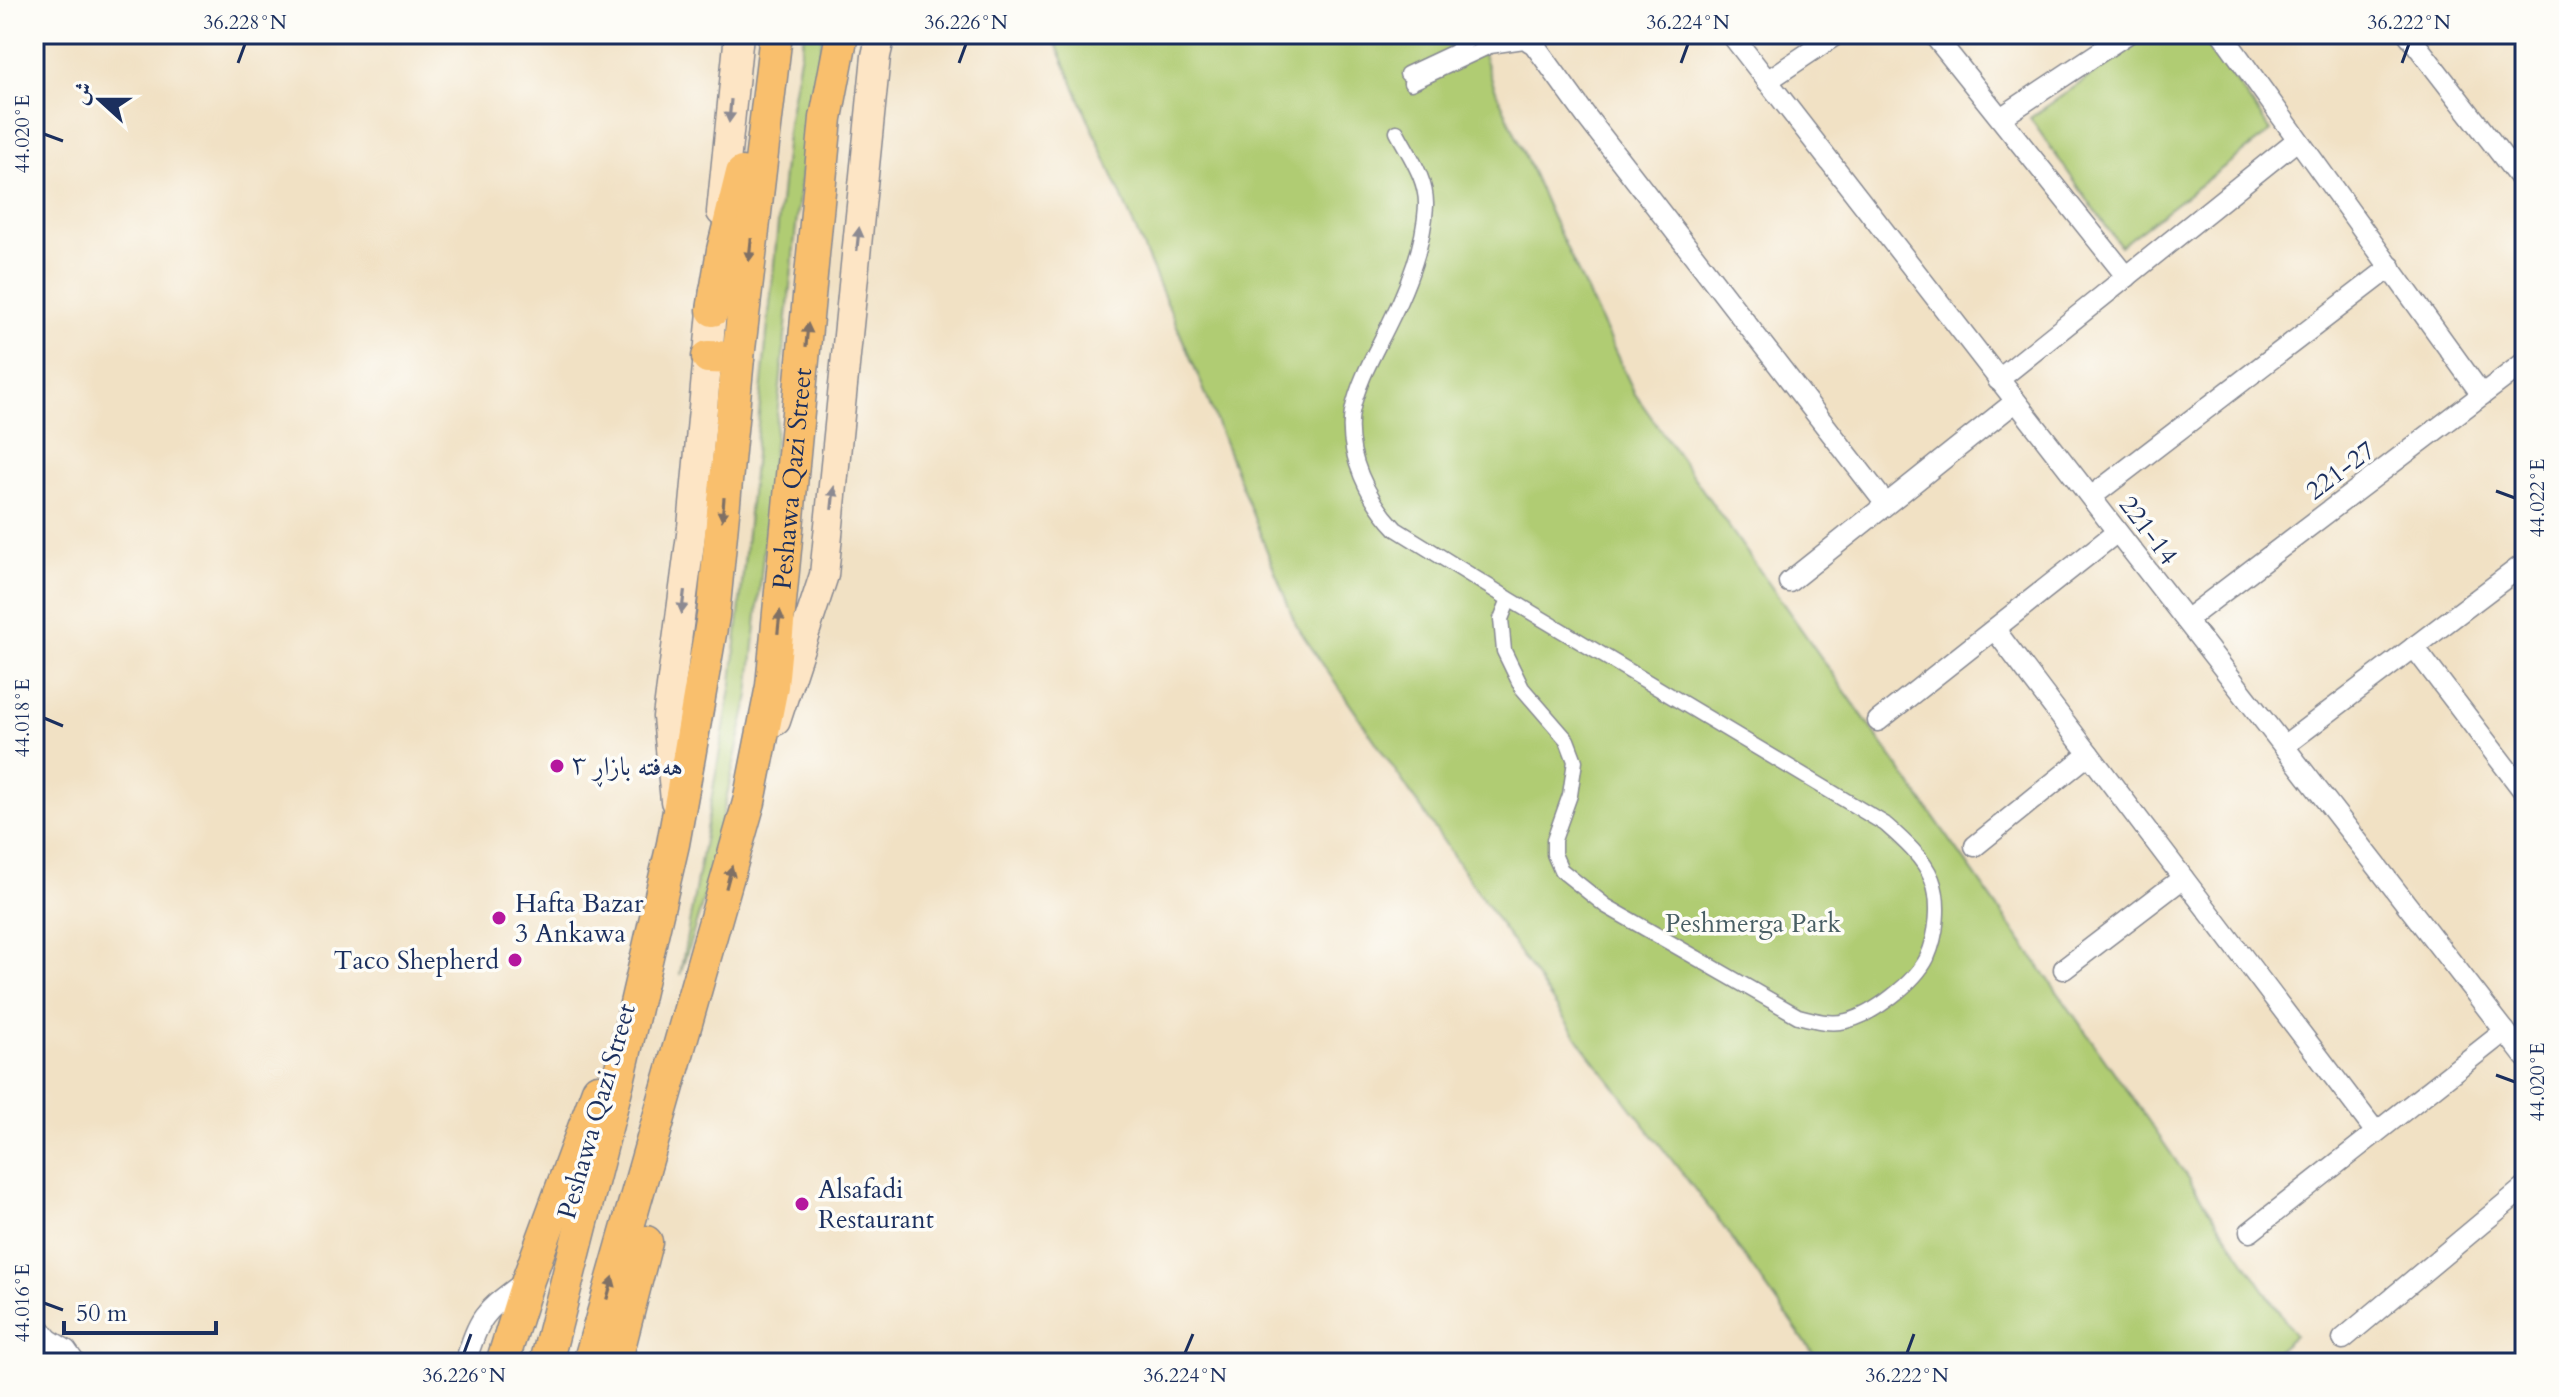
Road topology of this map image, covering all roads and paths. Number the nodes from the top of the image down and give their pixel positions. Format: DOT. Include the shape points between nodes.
graph roads {
  1 [pos="739,34"];
  2 [pos="842,34"];
  3 [pos="881,34"];
  4 [pos="1476,34"];
  5 [pos="1731,34"];
  6 [pos="1837,34"];
  7 [pos="1933,34"];
  8 [pos="2127,34"];
  9 [pos="2222,34"];
  10 [pos="2408,34"];
  11 [pos="1533,36"];
  12 [pos="775,38"];
  13 [pos="1767,81"];
  14 [pos="2002,117"];
  15 [pos="1397,132"];
  16 [pos="2297,140"];
  17 [pos="2518,162"];
  18 [pos="2525,185"];
  19 [pos="2391,267"];
  20 [pos="2127,277"];
  21 [pos="713,310"];
  22 [pos="723,357"];
  23 [pos="2525,362"];
  24 [pos="1998,380"];
  25 [pos="2482,395"];
  26 [pos="2015,402"];
  27 [pos="2091,497"];
  28 [pos="1885,503"];
  29 [pos="2117,532"];
  30 [pos="2525,563"];
  31 [pos="1789,582"];
  32 [pos="1509,599"];
  33 [pos="2186,620"];
  34 [pos="1995,630"];
  35 [pos="2414,647"];
  36 [pos="1878,721"];
  37 [pos="2285,745"];
  38 [pos="2089,754"];
  39 [pos="2525,793"];
  40 [pos="749,802"];
  41 [pos="1975,846"];
  42 [pos="671,851"];
  43 [pos="2183,878"];
  44 [pos="717,920"];
  45 [pos="2064,969"];
  46 [pos="2505,1031"];
  47 [pos="2525,1057"];
  48 [pos="606,1068"];
  49 [pos="2375,1131"];
  50 [pos="2525,1187"];
  51 [pos="2250,1232"];
  52 [pos="528,1280"];
  53 [pos="34,1320"];
  54 [pos="48,1339"];
  55 [pos="2343,1339"];
  56 [pos="34,1355"];
  57 [pos="75,1363"];
  58 [pos="465,1363"];
  59 [pos="502,1363"];
  60 [pos="524,1363"];
  61 [pos="546,1363"];
  62 [pos="589,1363"];
  63 [pos="615,1363"];
  1 -- 21 [label="main road, one-way"];
  40 -- 2 [label="highway, Peshawa Qazi Street, one-way" via="772,686 826,118"];
  40 -- 3 [label="main road, one-way" via="824,575"];
  4 -- 11 [label="street" via="1409,78 1490,46"];
  5 -- 13 [label="street, 221-14"];
  6 -- 13 [label="street"];
  7 -- 14 [label="street"];
  8 -- 14 [label="street"];
  9 -- 16 [label="street"];
  10 -- 17 [label="street"];
  11 -- 28 [label="street" via="1596,128"];
  12 -- 21 [label="highway"];
  12 -- 22 [label="highway, Peshawa Qazi Street, one-way"];
  13 -- 24 [label="street, 221-14"];
  14 -- 20 [label="street"];
  15 -- 32 [label="street" via="1423,184 1426,204 1418,251 1352,412 1356,456 1381,513 1396,529"];
  16 -- 19 [label="street"];
  16 -- 20 [label="street"];
  17 -- 18 [label="street"];
  19 -- 25 [label="street"];
  19 -- 27 [label="street"];
  20 -- 24 [label="street"];
  21 -- 22 [label="main road"];
  22 -- 42 [label="highway, Peshawa Qazi Street, one-way" via="713,616"];
  23 -- 25 [label="street, 221-27"];
  24 -- 26 [label="street, 221-14"];
  25 -- 33 [label="street, 221-27"];
  26 -- 27 [label="street, 221-14"];
  26 -- 28 [label="street"];
  27 -- 29 [label="street, 221-14"];
  28 -- 31 [label="street"];
  29 -- 33 [label="street, 221-14"];
  29 -- 34 [label="street"];
  30 -- 35 [label="street"];
  32 -- 32 [label="street" via="1501,619 1504,651 1522,688 1567,740 1575,761 1554,840 1561,870 1606,906 1798,1016 1846,1021 1908,983 1927,958 1938,917 1932,880 1911,848 1885,824"];
  33 -- 37 [label="street, 221-14"];
  34 -- 36 [label="street"];
  34 -- 38 [label="street"];
  35 -- 37 [label="street"];
  35 -- 39 [label="street"];
  37 -- 46 [label="street, 221-14"];
  38 -- 41 [label="street"];
  38 -- 43 [label="street"];
  44 -- 40 [label="highway, Peshawa Qazi Street, one-way"];
  42 -- 48 [label="highway, Peshawa Qazi Street"];
  42 -- 61 [label="highway, Peshawa Qazi Street"];
  43 -- 45 [label="street"];
  43 -- 49 [label="street"];
  62 -- 44 [label="highway, Peshawa Qazi Street, one-way"];
  44 -- 63 [label="highway, Peshawa Qazi Street" via="692,1051"];
  46 -- 47 [label="street, 221-14"];
  46 -- 49 [label="street"];
  48 -- 52 [label="highway"];
  48 -- 60 [label="highway, Peshawa Qazi Street"];
  49 -- 51 [label="street"];
  50 -- 55 [label="street"];
  52 -- 58 [label="street" via="487,1310"];
  52 -- 59 [label="highway"];
  53 -- 54 [label="street"];
  54 -- 56 [label="street"];
  54 -- 57 [label="street"];
}
